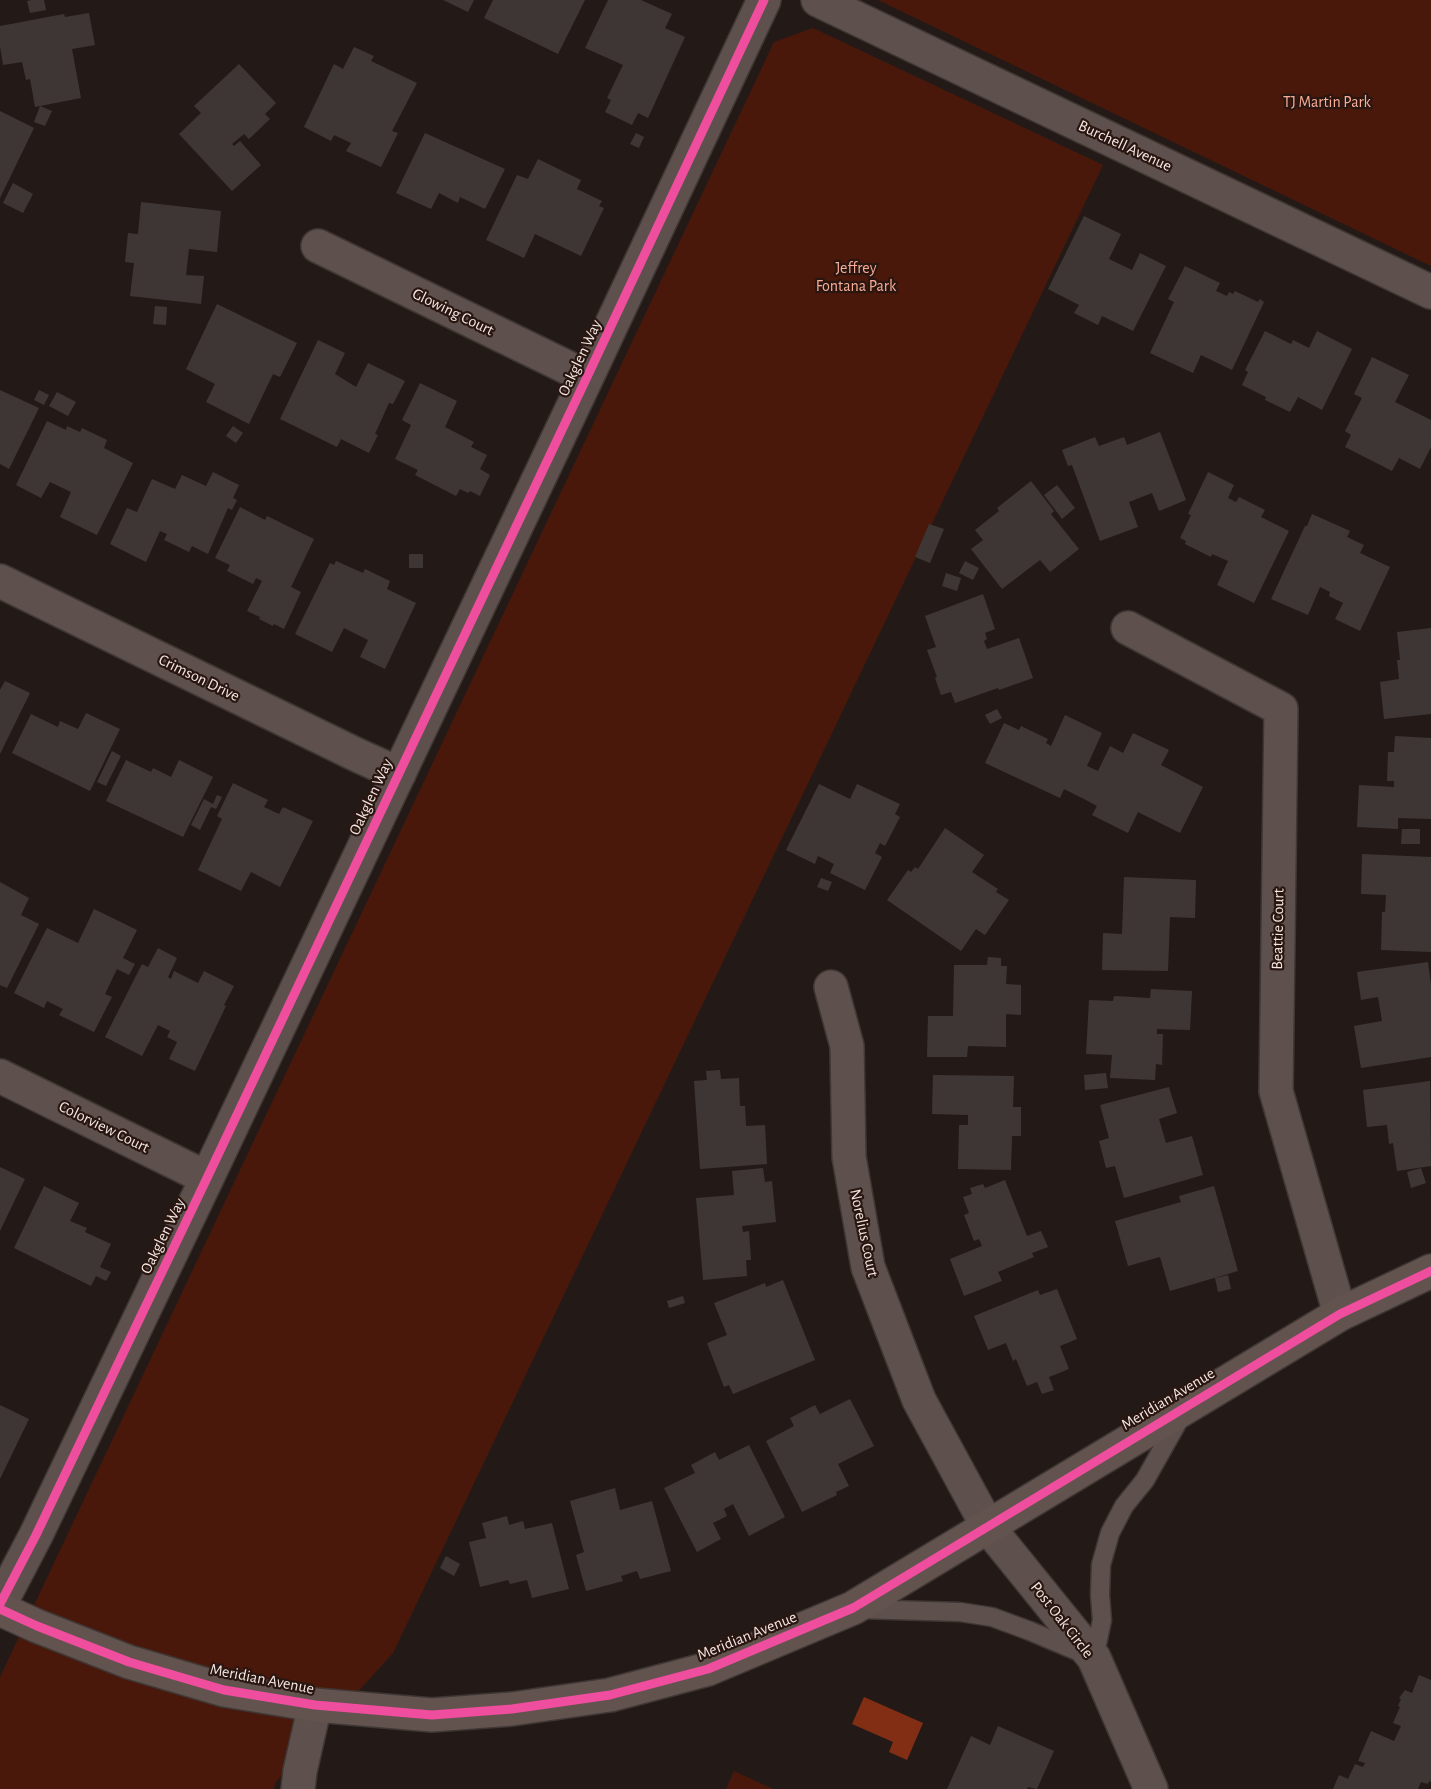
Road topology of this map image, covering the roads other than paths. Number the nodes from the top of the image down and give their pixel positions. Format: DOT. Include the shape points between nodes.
graph roads {
  1 [pos="764,0"];
  2 [pos="818,0"];
  3 [pos="318,246"];
  4 [pos="1431,291"];
  5 [pos="587,377"];
  6 [pos="0,581"];
  7 [pos="1128,628"];
  8 [pos="399,774"];
  9 [pos="831,987"];
  10 [pos="0,1076"];
  11 [pos="207,1178"];
  12 [pos="1431,1271"];
  13 [pos="1341,1314"];
  14 [pos="1188,1405"];
  15 [pos="988,1527"];
  16 [pos="0,1604"];
  17 [pos="853,1608"];
  18 [pos="0,1609"];
  19 [pos="1094,1658"];
  20 [pos="315,1705"];
  21 [pos="298,1789"];
  22 [pos="1150,1789"];
  1 -- 5 [label="street, Oakglen Way"];
  2 -- 4 [label="street, Burchell Avenue"];
  3 -- 5 [label="street, Glowing Court"];
  5 -- 8 [label="street, Oakglen Way"];
  6 -- 8 [label="street, Crimson Drive"];
  7 -- 13 [label="street, Beattie Court" via="1281,709 1276,1091"];
  8 -- 11 [label="street, Oakglen Way"];
  9 -- 15 [label="street, Norelius Court" via="847,1046 849,1157 868,1267 919,1400"];
  10 -- 11 [label="street, Colorview Court"];
  11 -- 16 [label="street, Oakglen Way"];
  12 -- 13 [label="street, Meridian Avenue"];
  13 -- 14 [label="street, Meridian Avenue"];
  14 -- 15 [label="street, Meridian Avenue"];
  14 -- 19 [label="lane" via="1110,1533 1101,1565 1102,1620"];
  15 -- 17 [label="street, Meridian Avenue"];
  15 -- 19 [label="street, Post Oak Circle"];
  17 -- 19 [label="lane" via="992,1617"];
  17 -- 20 [label="street, Meridian Avenue" via="708,1669 610,1695 432,1716"];
  18 -- 20 [label="street, Meridian Avenue" via="129,1662 224,1689"];
  19 -- 22 [label="street, Post Oak Circle"];
  20 -- 21 [label="street"];
}
